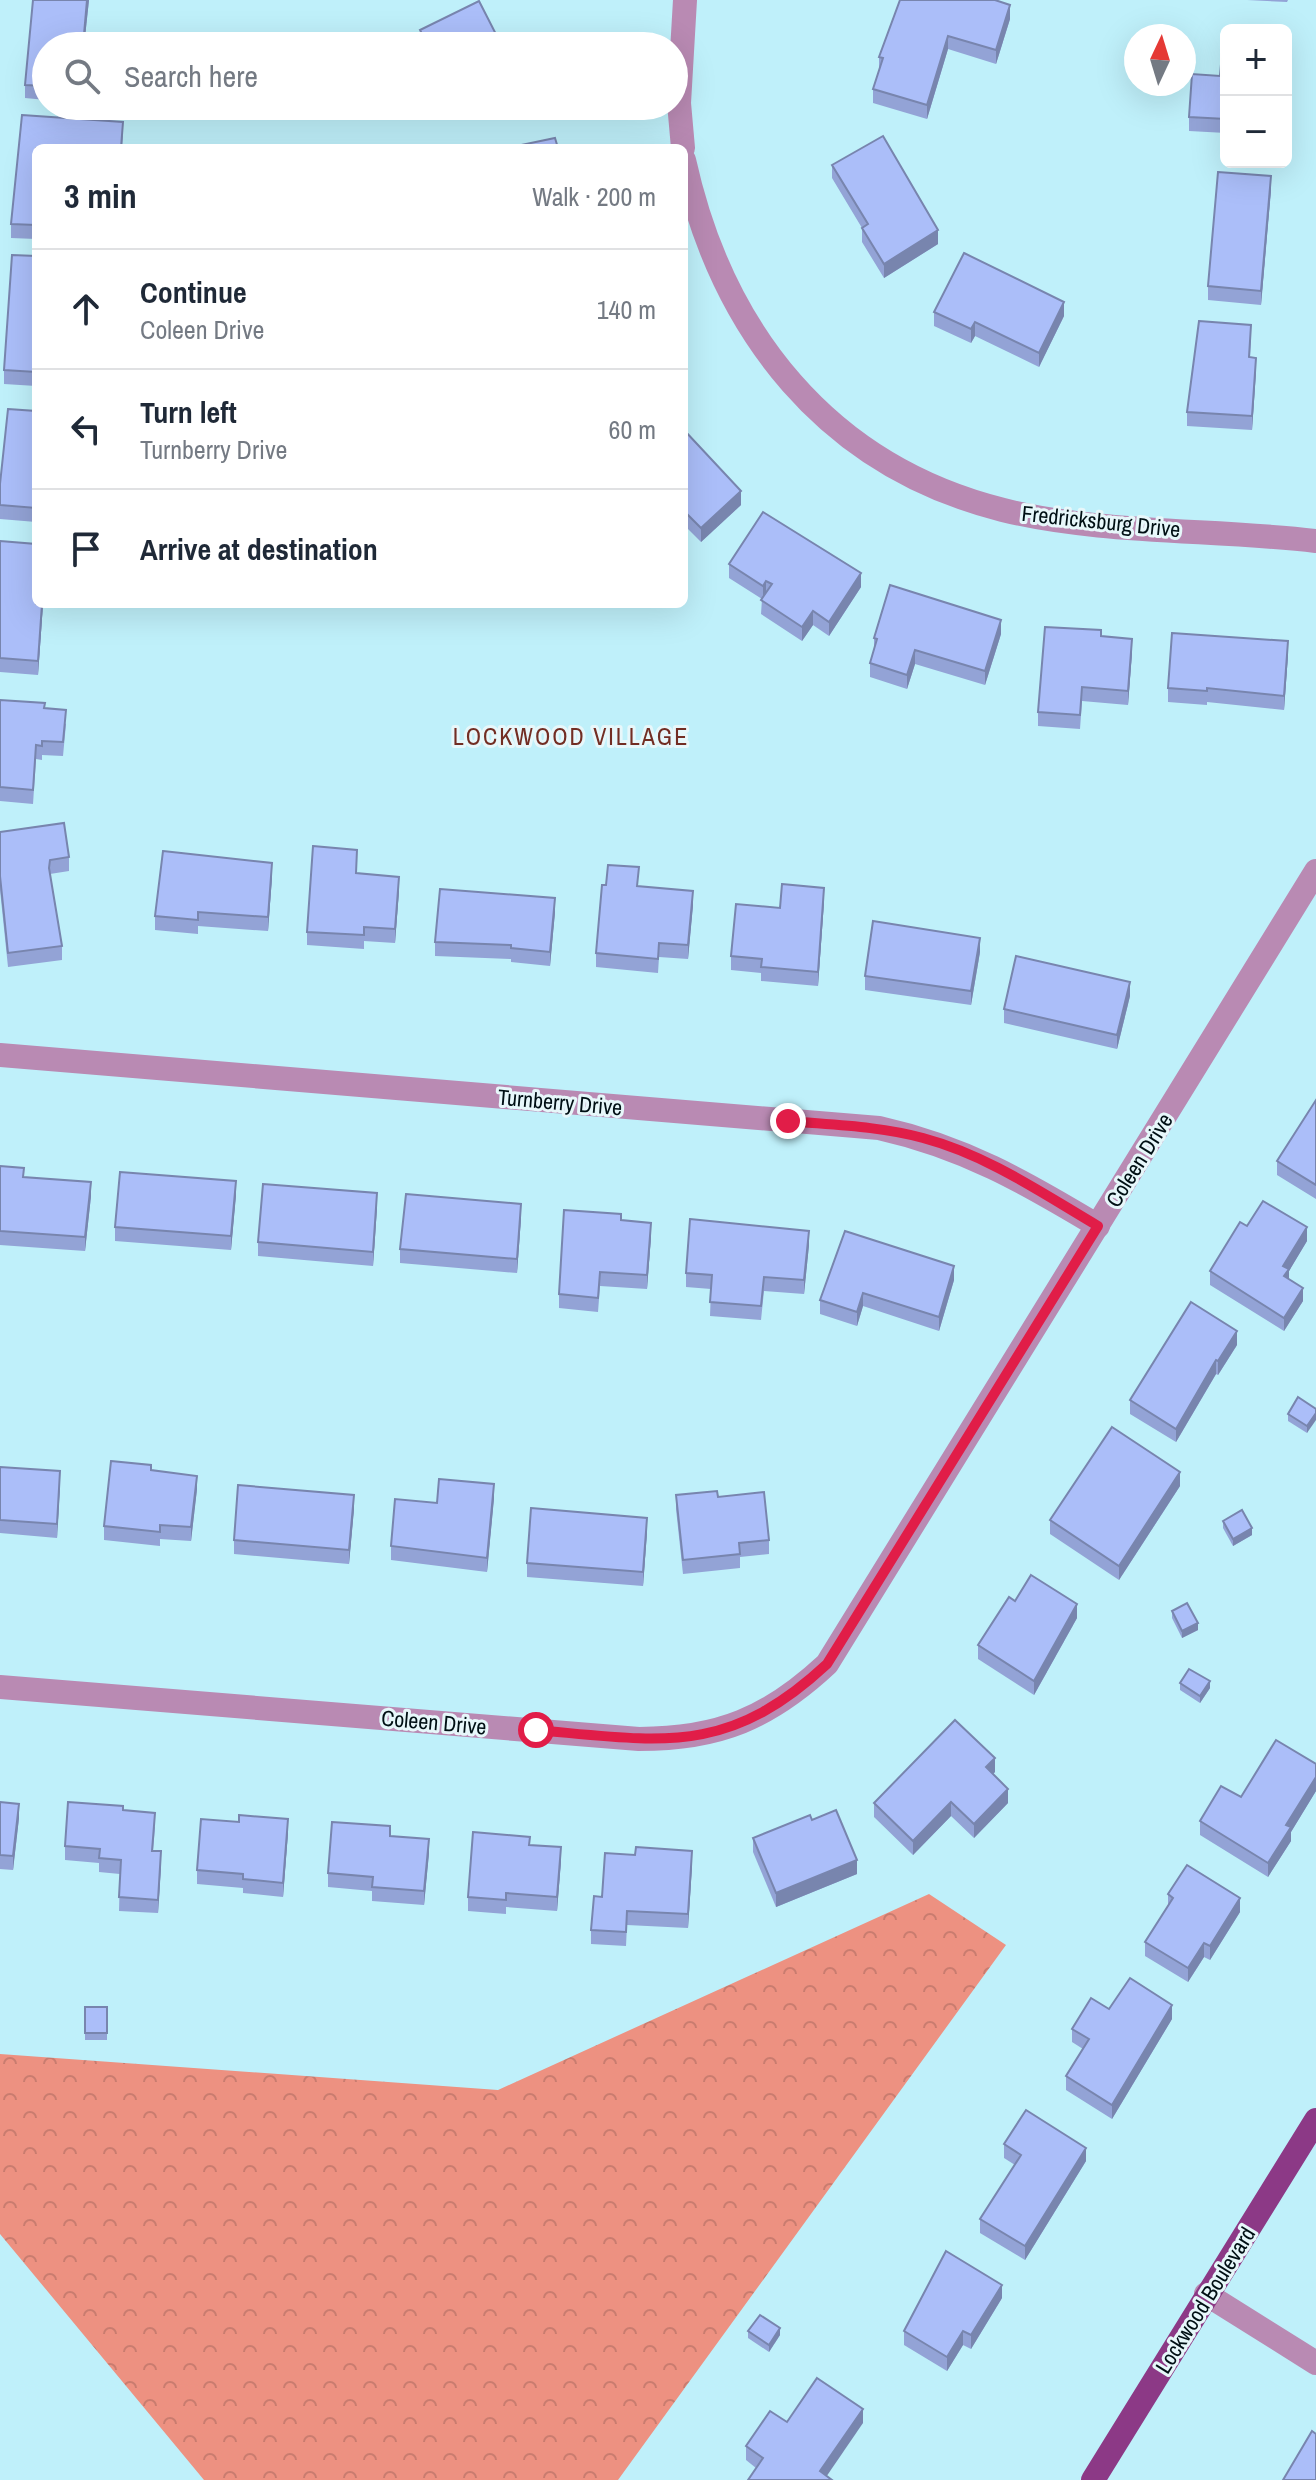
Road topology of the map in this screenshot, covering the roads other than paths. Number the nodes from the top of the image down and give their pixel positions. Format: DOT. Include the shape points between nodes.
graph roads {
  1 [pos="685,0"];
  2 [pos="683,32"];
  3 [pos="681,120"];
  4 [pos="683,144"];
  5 [pos="688,178"];
  6 [pos="1316,541"];
  7 [pos="1316,871"];
  8 [pos="0,1055"];
  9 [pos="1098,1226"];
  10 [pos="0,1687"];
  11 [pos="1316,2120"];
  12 [pos="1206,2294"];
  13 [pos="1316,2363"];
  14 [pos="1093,2480"];
  1 -- 2 [label="street"];
  3 -- 4 [label="street"];
  5 -- 6 [label="street, Fredricksburg Drive" via="714,264 739,314 776,366 864,449 954,496 1004,511"];
  7 -- 9 [label="street, Coleen Drive"];
  8 -- 9 [label="street, Turnberry Drive" via="879,1128 972,1155"];
  9 -- 10 [label="street, Coleen Drive" via="827,1664 794,1695 748,1721 698,1736 639,1739"];
  11 -- 12 [label="main road, Lockwood Boulevard"];
  12 -- 13 [label="street"];
  12 -- 14 [label="main road, Lockwood Boulevard"];
}
